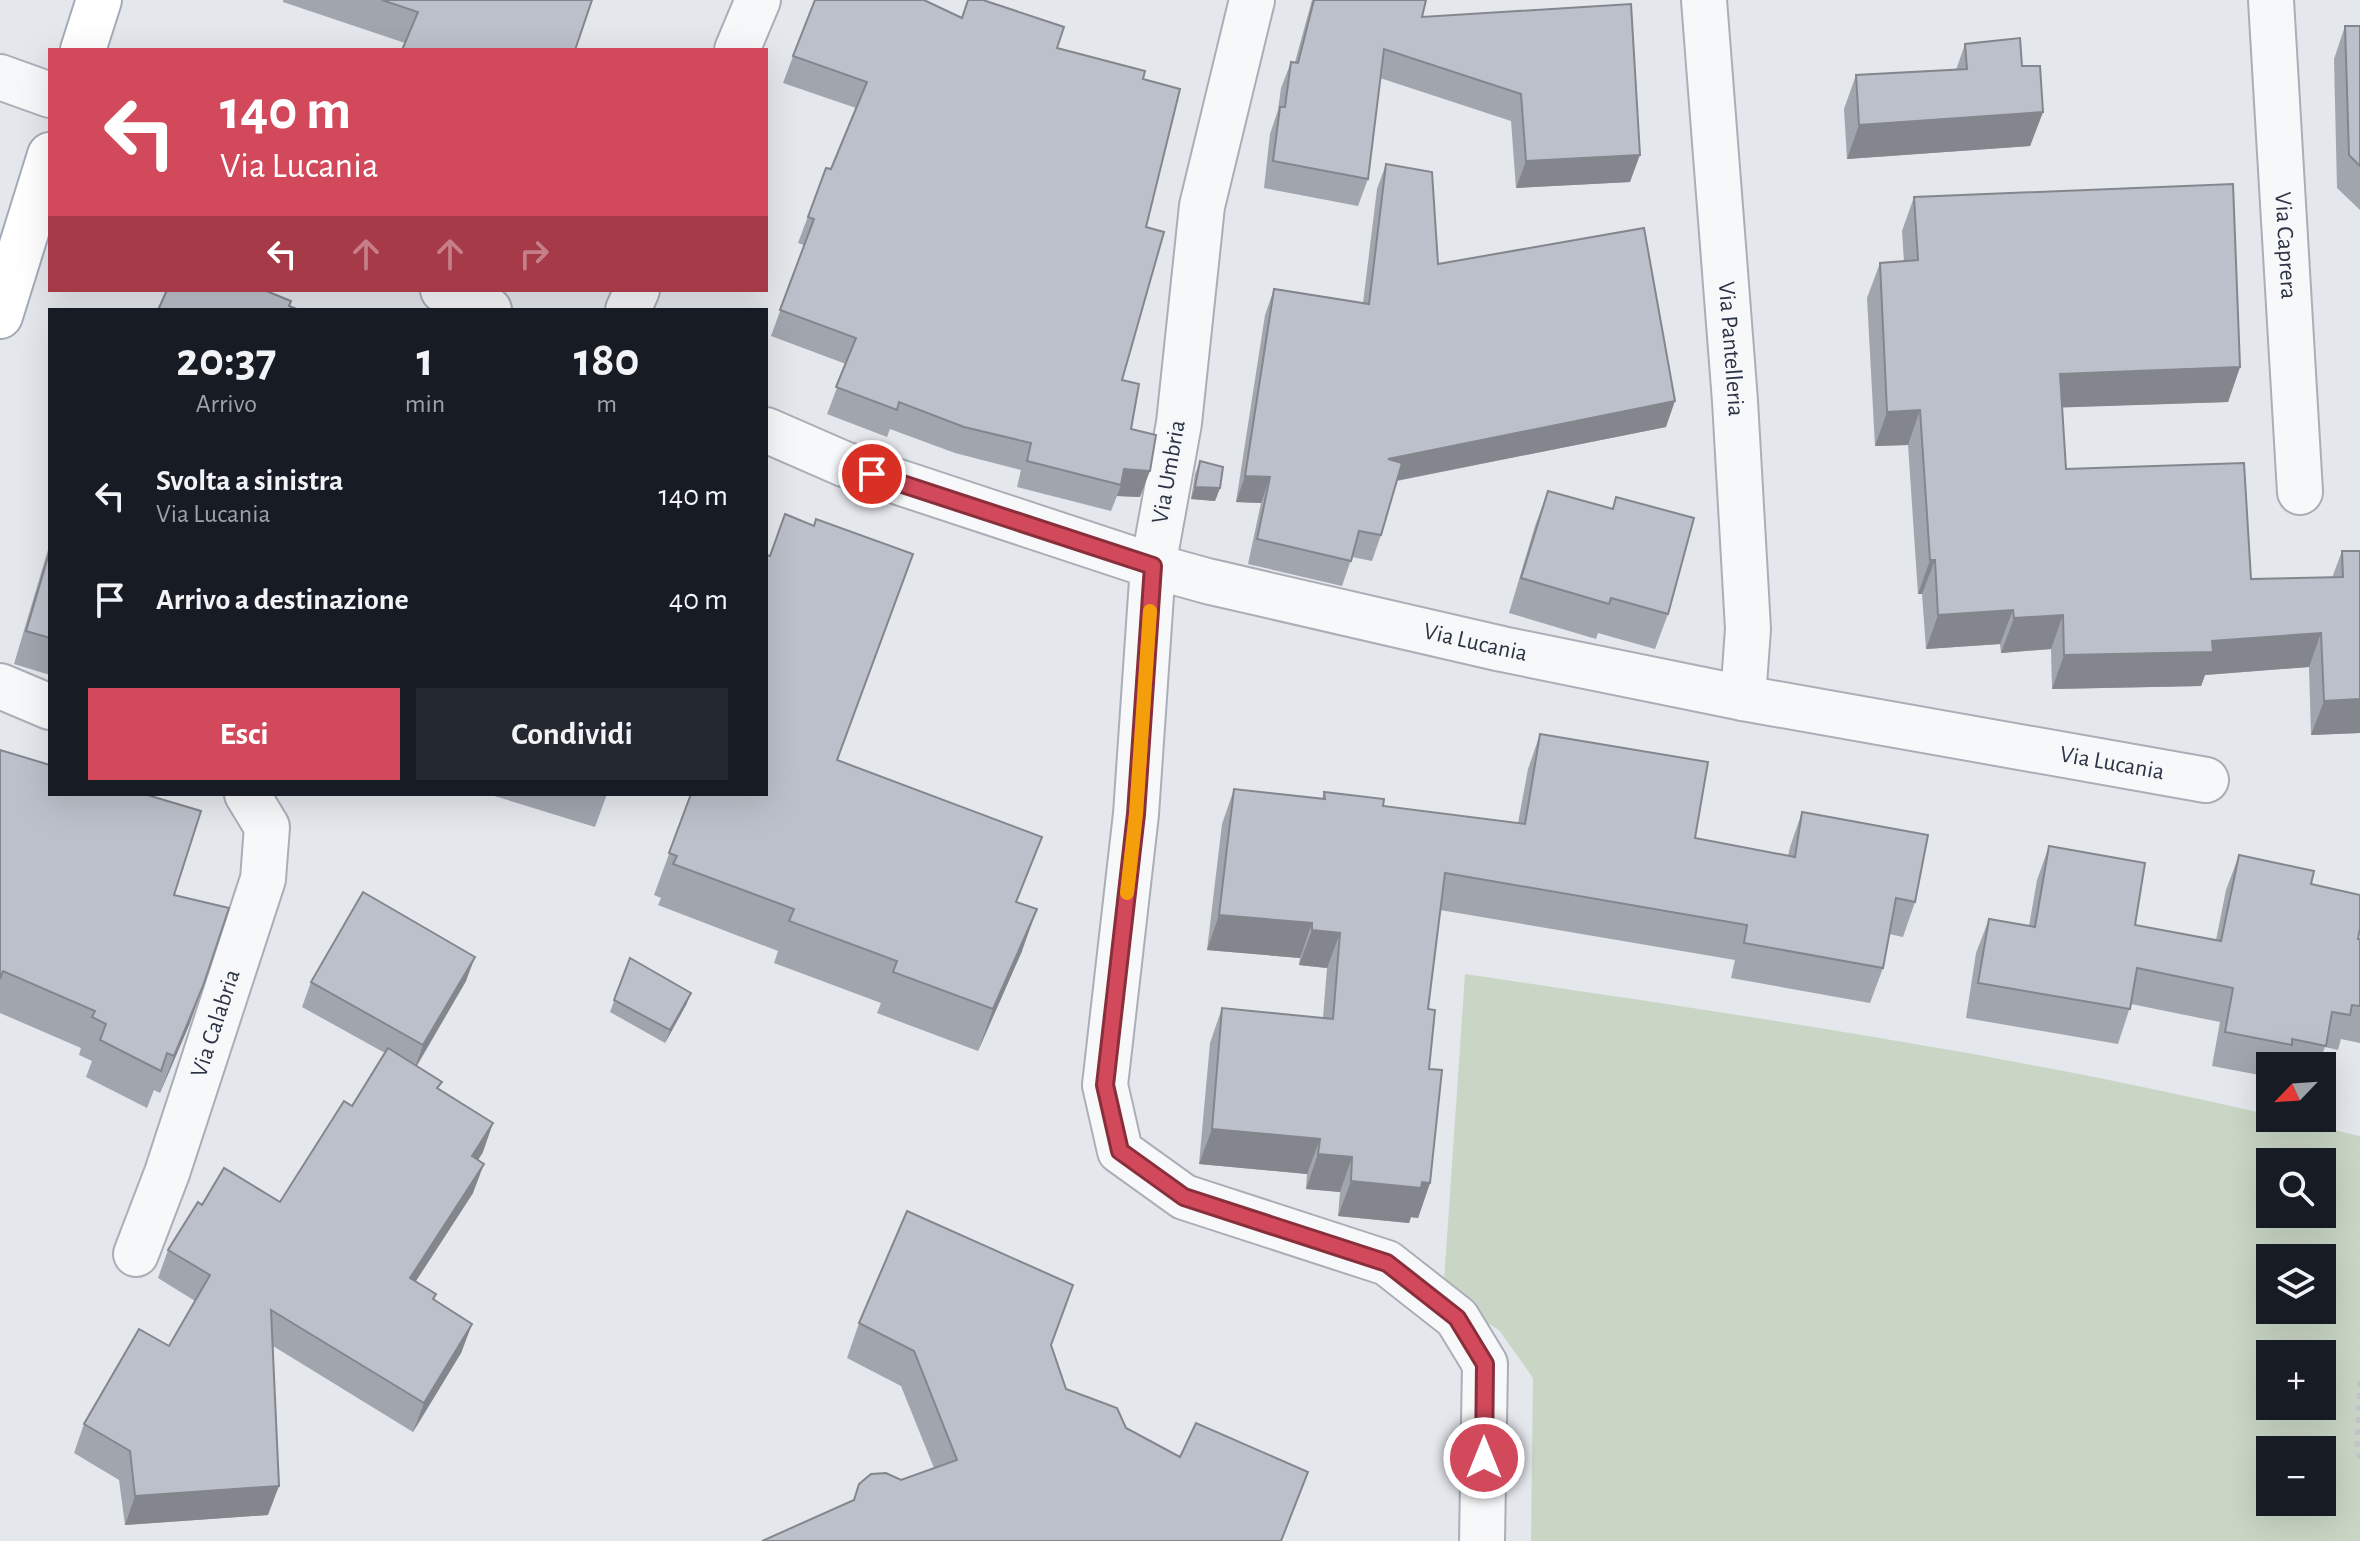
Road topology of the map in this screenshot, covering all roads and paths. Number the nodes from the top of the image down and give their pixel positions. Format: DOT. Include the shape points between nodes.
graph roads {
  1 [pos="99,0"];
  2 [pos="758,0"];
  3 [pos="1252,0"];
  4 [pos="1704,0"];
  5 [pos="2271,0"];
  6 [pos="84,48"];
  7 [pos="738,48"];
  8 [pos="0,77"];
  9 [pos="48,94"];
  10 [pos="48,161"];
  11 [pos="448,292"];
  12 [pos="484,308"];
  13 [pos="0,316"];
  14 [pos="768,431"];
  15 [pos="2300,492"];
  16 [pos="1153,566"];
  17 [pos="0,686"];
  18 [pos="1743,698"];
  19 [pos="48,706"];
  20 [pos="2206,780"];
  21 [pos="248,796"];
  22 [pos="136,1254"];
  23 [pos="2360,1381"];
  24 [pos="2360,1459"];
  25 [pos="1482,1541"];
  1 -- 6 [label="main road"];
  2 -- 7 [label="street"];
  3 -- 16 [label="street, Via Umbria" via="1202,206 1179,423"];
  4 -- 18 [label="street, Via Pantelleria" via="1748,629"];
  5 -- 15 [label="street, Via Caprera"];
  8 -- 9 [label="street"];
  10 -- 13 [label="main road"];
  11 -- 12 [label="street"];
  14 -- 16 [label="street, Via Lucania" via="844,464"];
  16 -- 18 [label="street, Via Lucania" via="1502,649"];
  16 -- 25 [label="street, Via Umbria" via="1136,814 1105,1085 1120,1151 1184,1197 1387,1263 1457,1318 1485,1364"];
  17 -- 19 [label="street"];
  18 -- 20 [label="street, Via Lucania"];
  21 -- 22 [label="street, Via Calabria" via="267,827 263,879"];
  23 -- 24 [label="path"];
}
